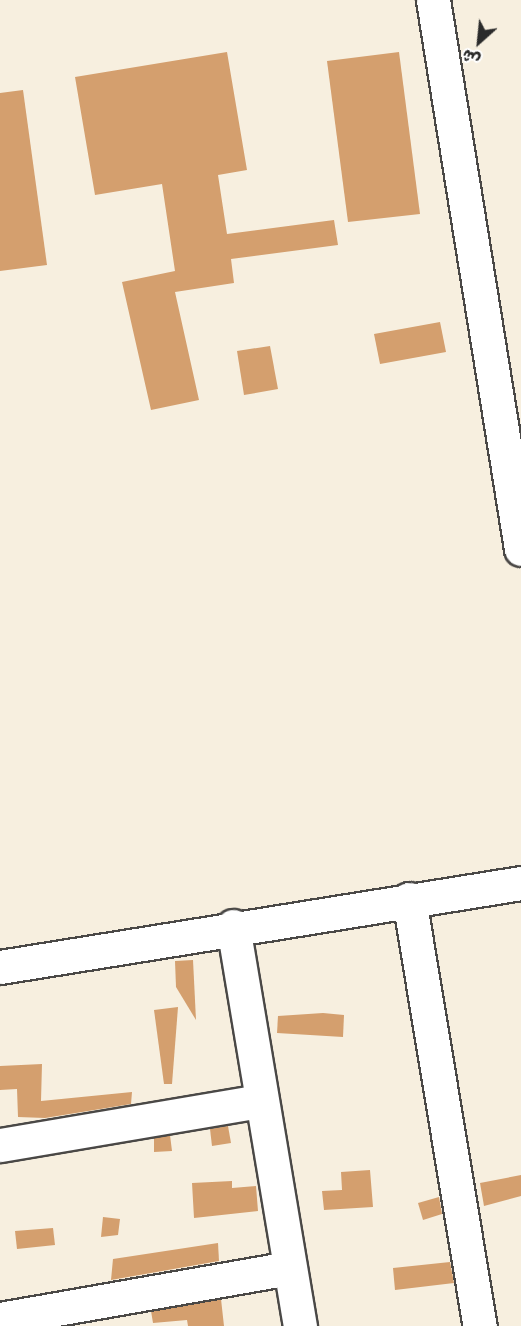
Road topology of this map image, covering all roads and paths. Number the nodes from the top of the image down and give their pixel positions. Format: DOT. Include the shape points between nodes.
graph roads {
  1 [pos="434,0"];
  2 [pos="521,549"];
  3 [pos="521,883"];
  4 [pos="409,898"];
  5 [pos="233,926"];
  6 [pos="0,967"];
  7 [pos="261,1101"];
  8 [pos="0,1145"];
  9 [pos="290,1268"];
  10 [pos="0,1319"];
  11 [pos="300,1326"];
  12 [pos="480,1326"];
  1 -- 2 [label="street"];
  3 -- 4 [label="street"];
  4 -- 5 [label="street"];
  4 -- 12 [label="street"];
  5 -- 6 [label="street"];
  5 -- 7 [label="street"];
  7 -- 8 [label="street"];
  7 -- 9 [label="street"];
  9 -- 10 [label="street"];
  9 -- 11 [label="street"];
}
